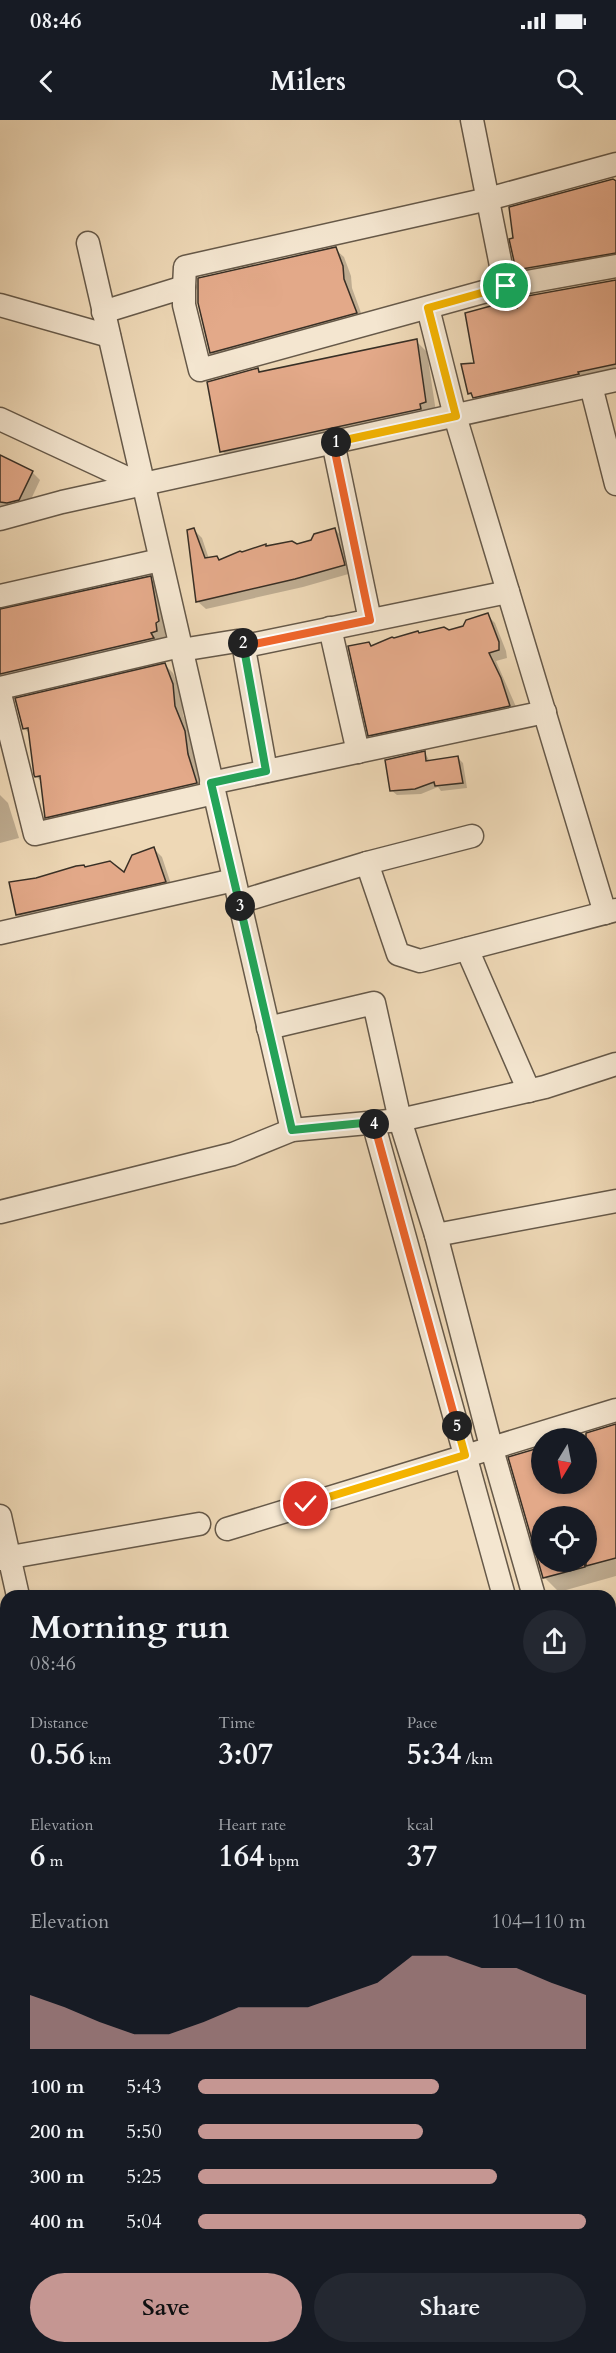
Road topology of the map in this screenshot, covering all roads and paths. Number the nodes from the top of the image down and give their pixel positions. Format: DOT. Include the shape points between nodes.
graph roads {
  1 [pos="472,120"];
  2 [pos="616,164"];
  3 [pos="488,199"];
  4 [pos="88,243"];
  5 [pos="616,266"];
  6 [pos="506,286"];
  7 [pos="184,287"];
  8 [pos="0,305"];
  9 [pos="428,308"];
  10 [pos="104,312"];
  11 [pos="109,336"];
  12 [pos="616,380"];
  13 [pos="591,386"];
  14 [pos="456,416"];
  15 [pos="0,419"];
  16 [pos="333,442"];
  17 [pos="142,484"];
  18 [pos="616,484"];
  19 [pos="0,519"];
  20 [pos="160,560"];
  21 [pos="508,592"];
  22 [pos="0,596"];
  23 [pos="370,620"];
  24 [pos="330,628"];
  25 [pos="243,643"];
  26 [pos="180,648"];
  27 [pos="0,688"];
  28 [pos="0,694"];
  29 [pos="545,712"];
  30 [pos="358,752"];
  31 [pos="266,771"];
  32 [pos="213,788"];
  33 [pos="472,836"];
  34 [pos="367,863"];
  35 [pos="234,880"];
  36 [pos="239,902"];
  37 [pos="610,912"];
  38 [pos="0,933"];
  39 [pos="467,949"];
  40 [pos="268,1028"];
  41 [pos="616,1064"];
  42 [pos="529,1091"];
  43 [pos="400,1120"];
  44 [pos="373,1122"];
  45 [pos="292,1130"];
  46 [pos="616,1201"];
  47 [pos="0,1212"];
  48 [pos="436,1235"];
  49 [pos="616,1410"];
  50 [pos="491,1446"];
  51 [pos="465,1455"];
  52 [pos="0,1516"];
  53 [pos="199,1524"];
  54 [pos="226,1529"];
  55 [pos="5,1558"];
  56 [pos="16,1590"];
  57 [pos="502,1590"];
  58 [pos="532,1590"];
  1 -- 3 [label="street"];
  2 -- 3 [label="street"];
  3 -- 6 [label="street"];
  3 -- 7 [label="street" via="185,267"];
  4 -- 10 [label="street"];
  5 -- 6 [label="street"];
  6 -- 9 [label="street"];
  7 -- 9 [label="street" via="184,305 200,370"];
  7 -- 10 [label="street"];
  8 -- 11 [label="street"];
  9 -- 14 [label="street"];
  10 -- 11 [label="street"];
  11 -- 17 [label="street"];
  12 -- 13 [label="street"];
  13 -- 14 [label="street"];
  13 -- 18 [label="street"];
  14 -- 16 [label="street"];
  14 -- 21 [label="street"];
  15 -- 17 [label="street"];
  16 -- 17 [label="street"];
  16 -- 23 [label="street"];
  17 -- 19 [label="street"];
  17 -- 20 [label="street"];
  20 -- 22 [label="street"];
  20 -- 26 [label="street"];
  21 -- 23 [label="street"];
  21 -- 29 [label="street"];
  23 -- 24 [label="street"];
  24 -- 25 [label="street" via="250,645"];
  24 -- 30 [label="street"];
  25 -- 26 [label="street"];
  25 -- 31 [label="street"];
  26 -- 27 [label="street"];
  26 -- 32 [label="street"];
  28 -- 32 [label="street" via="35,834"];
  29 -- 30 [label="street"];
  29 -- 37 [label="street"];
  30 -- 31 [label="street"];
  31 -- 32 [label="street"];
  32 -- 35 [label="street"];
  33 -- 34 [label="street"];
  34 -- 36 [label="street"];
  34 -- 39 [label="street" via="398,954 420,961"];
  35 -- 36 [label="street"];
  35 -- 38 [label="street"];
  36 -- 40 [label="street"];
  37 -- 39 [label="street"];
  39 -- 42 [label="street"];
  40 -- 43 [label="street" via="374,1003"];
  40 -- 45 [label="street"];
  41 -- 42 [label="street"];
  42 -- 43 [label="street"];
  43 -- 44 [label="street"];
  43 -- 48 [label="street"];
  44 -- 45 [label="street"];
  44 -- 51 [label="street"];
  45 -- 47 [label="street" via="233,1154"];
  46 -- 48 [label="street"];
  48 -- 50 [label="street"];
  49 -- 50 [label="street"];
  50 -- 51 [label="street"];
  50 -- 58 [label="street"];
  51 -- 54 [label="street"];
  51 -- 57 [label="street"];
  52 -- 55 [label="street"];
  53 -- 55 [label="street"];
  55 -- 56 [label="street"];
}
